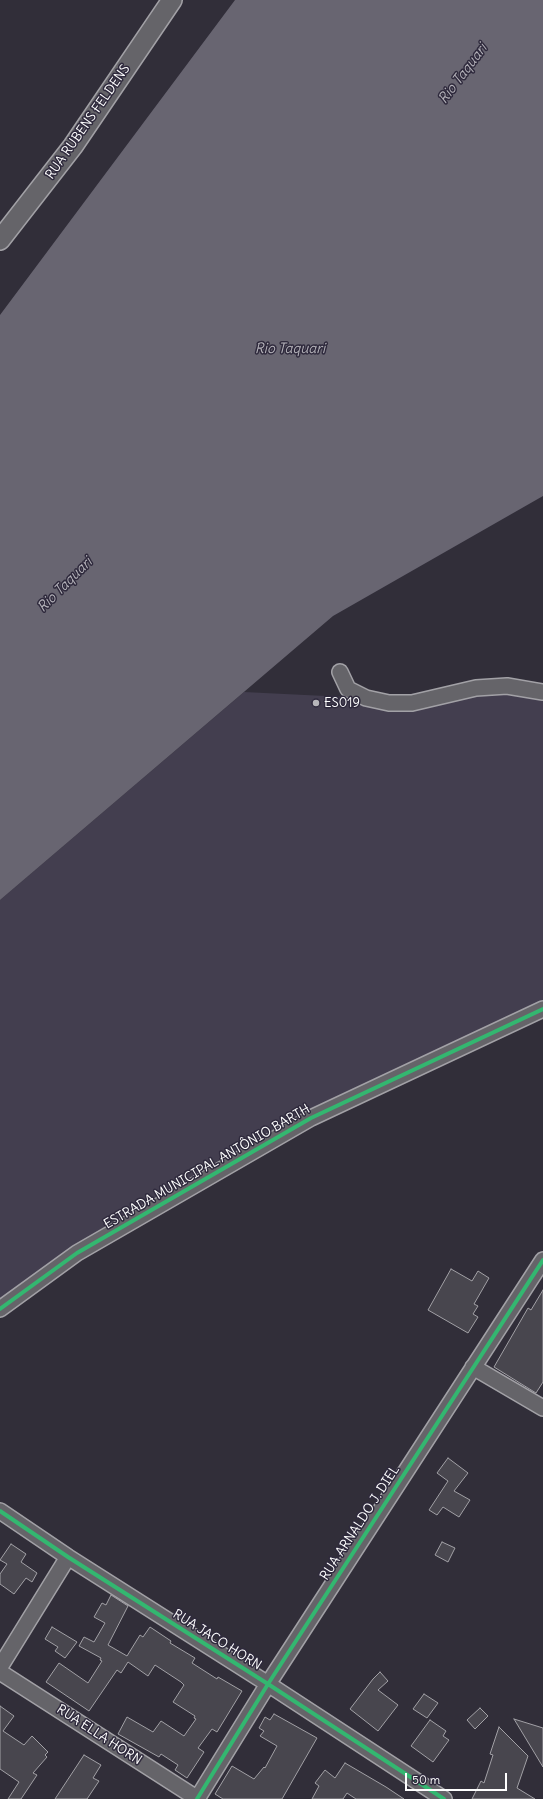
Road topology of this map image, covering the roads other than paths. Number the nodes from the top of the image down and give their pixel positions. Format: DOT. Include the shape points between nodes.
graph roads {
  1 [pos="172,0"];
  2 [pos="0,240"];
  3 [pos="340,672"];
  4 [pos="543,692"];
  5 [pos="543,1009"];
  6 [pos="543,1260"];
  7 [pos="0,1309"];
  8 [pos="473,1367"];
  9 [pos="543,1408"];
  10 [pos="0,1511"];
  11 [pos="68,1557"];
  12 [pos="0,1667"];
  13 [pos="0,1672"];
  14 [pos="268,1684"];
  15 [pos="438,1798"];
  16 [pos="197,1799"];
  1 -- 2 [label="main road, RUA RUBENS FELDENS" via="73,146"];
  3 -- 4 [label="street" via="348,689 366,698 389,702 412,702 476,688 507,686"];
  5 -- 7 [label="street, ESTRADA MUNICIPAL ANTÔNIO BARTH" via="311,1118 77,1253"];
  6 -- 8 [label="street, RUA ARNALDO J. DIEL"];
  8 -- 9 [label="street"];
  8 -- 14 [label="street, RUA ARNALDO J. DIEL"];
  10 -- 11 [label="street, RUA JACO HORN"];
  11 -- 12 [label="street"];
  11 -- 14 [label="street, RUA JACO HORN"];
  13 -- 16 [label="street, RUA ELLA HORN"];
  14 -- 15 [label="street, RUA JACO HORN"];
  14 -- 16 [label="street, RUA ARNALDO J. DIEL"];
}
